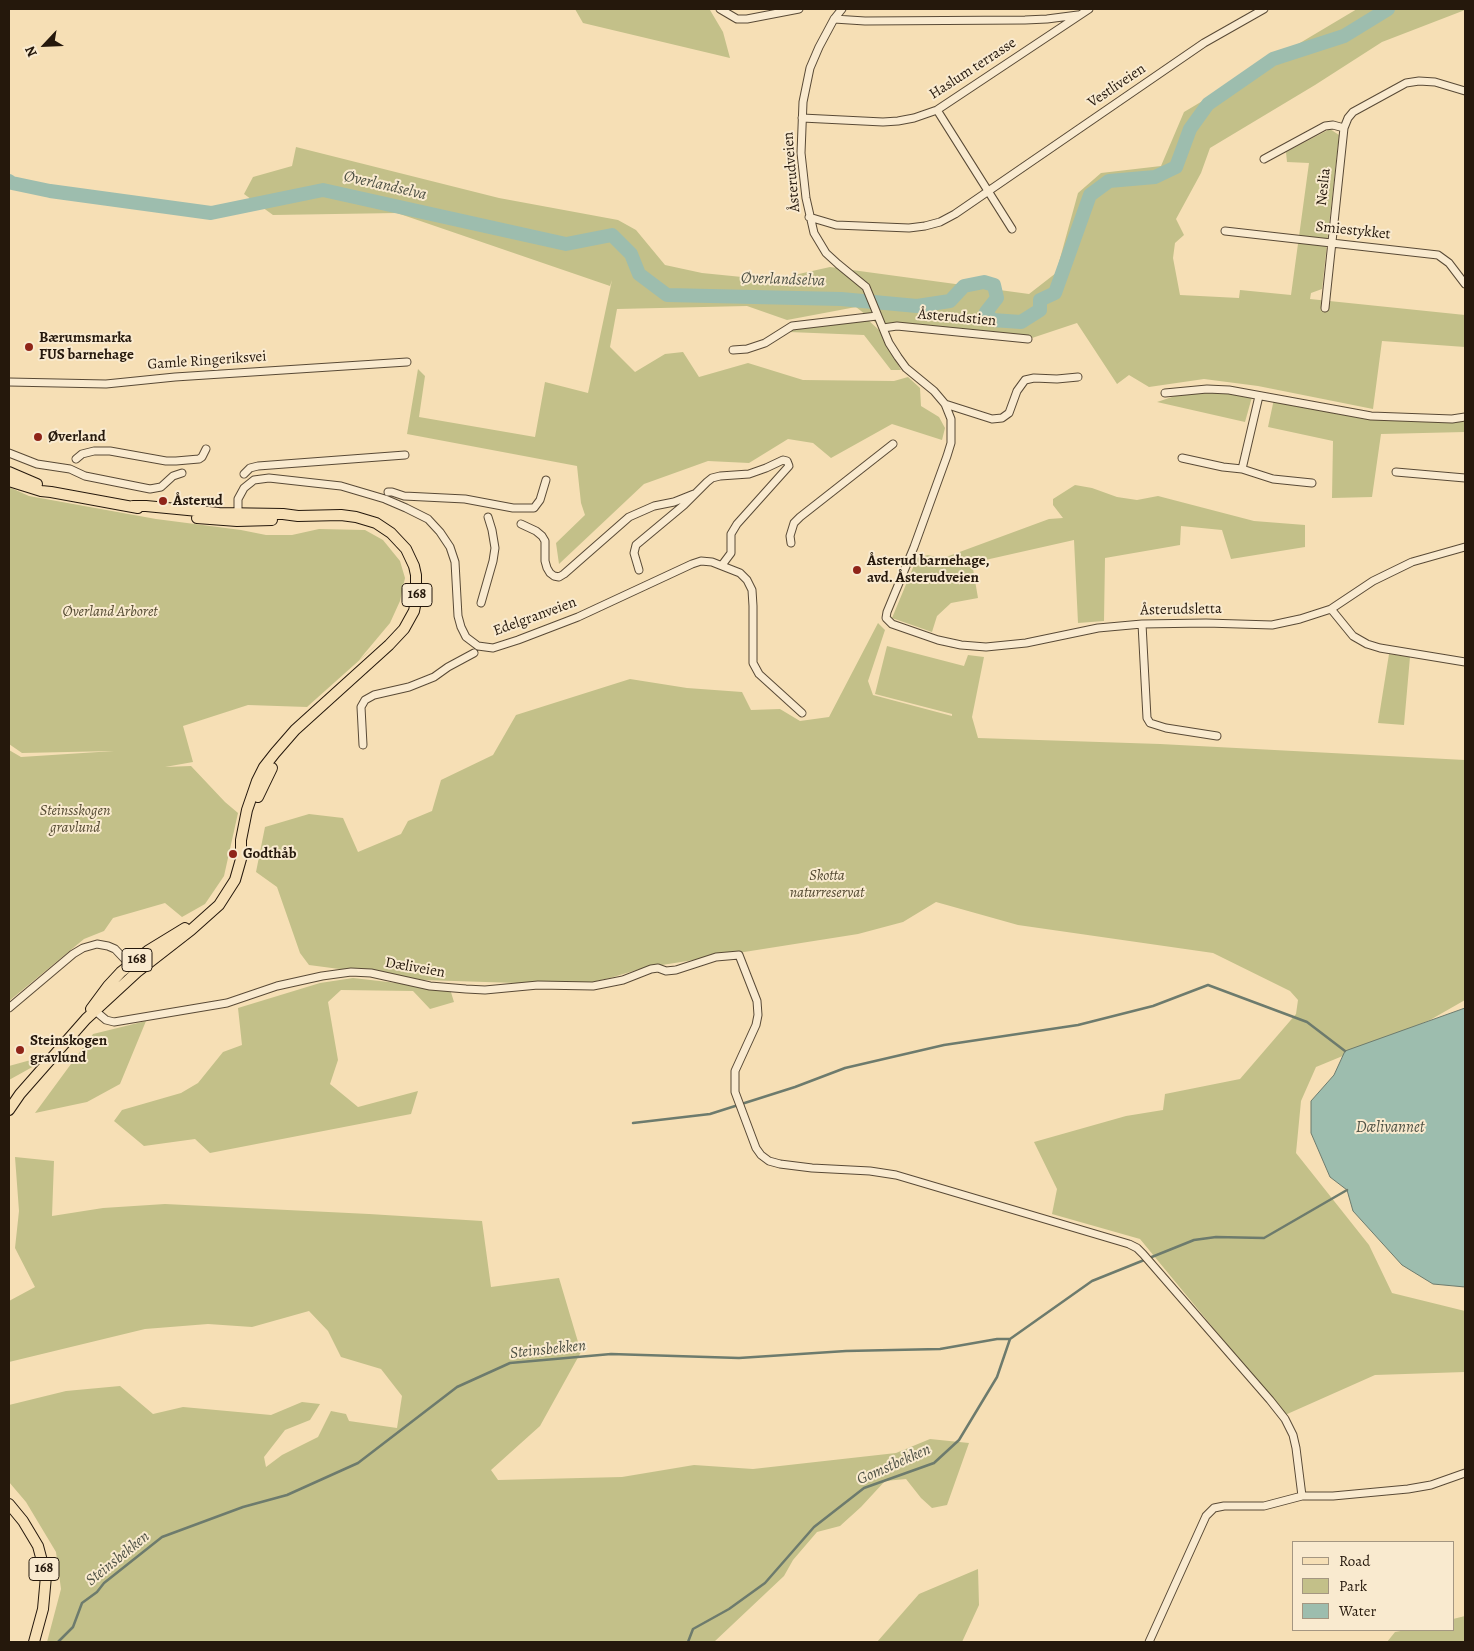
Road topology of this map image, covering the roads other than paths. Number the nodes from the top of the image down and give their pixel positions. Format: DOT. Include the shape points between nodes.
graph roads {
  1 [pos="720,9"];
  2 [pos="799,9"];
  3 [pos="842,9"];
  4 [pos="1089,9"];
  5 [pos="1264,9"];
  6 [pos="1081,14"];
  7 [pos="834,19"];
  8 [pos="1465,91"];
  9 [pos="937,110"];
  10 [pos="802,118"];
  11 [pos="1344,128"];
  12 [pos="1264,159"];
  13 [pos="988,191"];
  14 [pos="810,217"];
  15 [pos="1012,229"];
  16 [pos="1225,231"];
  17 [pos="1333,242"];
  18 [pos="1465,284"];
  19 [pos="1325,308"];
  20 [pos="877,316"];
  21 [pos="882,328"];
  22 [pos="1028,339"];
  23 [pos="733,350"];
  24 [pos="407,362"];
  25 [pos="1078,377"];
  26 [pos="9,382"];
  27 [pos="1165,393"];
  28 [pos="1259,396"];
  29 [pos="945,404"];
  30 [pos="1465,417"];
  31 [pos="893,444"];
  32 [pos="206,449"];
  33 [pos="9,452"];
  34 [pos="405,455"];
  35 [pos="1182,458"];
  36 [pos="76,459"];
  37 [pos="1242,468"];
  38 [pos="9,472"];
  39 [pos="1396,472"];
  40 [pos="182,473"];
  41 [pos="244,474"];
  42 [pos="1465,478"];
  43 [pos="546,480"];
  44 [pos="9,481"];
  45 [pos="1312,483"];
  46 [pos="51,492"];
  47 [pos="388,492"];
  48 [pos="696,494"];
  49 [pos="488,517"];
  50 [pos="238,518"];
  51 [pos="521,524"];
  52 [pos="791,543"];
  53 [pos="1465,547"];
  54 [pos="722,565"];
  55 [pos="639,570"];
  56 [pos="481,603"];
  57 [pos="1331,609"];
  58 [pos="886,618"];
  59 [pos="1142,624"];
  60 [pos="474,653"];
  61 [pos="1465,662"];
  62 [pos="802,713"];
  63 [pos="1217,736"];
  64 [pos="363,745"];
  65 [pos="134,968"];
  66 [pos="9,1008"];
  67 [pos="94,1010"];
  68 [pos="9,1110"];
  69 [pos="1465,1473"];
  70 [pos="1302,1496"];
  71 [pos="9,1504"];
  72 [pos="34,1642"];
  73 [pos="1149,1642"];
  1 -- 2 [label="street" via="737,19 748,19"];
  3 -- 7 [label="street, Åsterudveien"];
  4 -- 6 [label="street, Haslum terrasse"];
  5 -- 13 [label="street, Vestliveien" via="1204,43"];
  6 -- 7 [label="street" via="1040,19"];
  6 -- 9 [label="street, Haslum terrasse"];
  7 -- 10 [label="street, Åsterudveien" via="810,68"];
  8 -- 11 [label="street" via="1435,82 1406,84 1353,112"];
  9 -- 10 [label="street, Haslum terrasse" via="914,118 883,122"];
  9 -- 13 [label="street"];
  10 -- 14 [label="street, Åsterudveien" via="801,153"];
  11 -- 12 [label="street" via="1325,126"];
  11 -- 17 [label="street, Neslia"];
  13 -- 14 [label="street, Vestliveien" via="955,214 925,226 836,225"];
  13 -- 15 [label="street"];
  14 -- 20 [label="street, Åsterudveien" via="814,233 826,253 870,293"];
  16 -- 17 [label="street, Smiestykket"];
  17 -- 18 [label="street, Smiestykket" via="1438,255 1449,263"];
  17 -- 19 [label="street, Neslia"];
  20 -- 21 [label="street, Åsterudveien"];
  20 -- 23 [label="street" via="792,326 765,343"];
  21 -- 22 [label="street, Åsterudstien" via="897,326"];
  21 -- 29 [label="street, Åsterudveien" via="906,368"];
  24 -- 26 [label="street, Gamle Ringeriksvei" via="106,384"];
  25 -- 29 [label="street, Åsterudveien" via="1025,380 1009,413 1002,418 992,419"];
  27 -- 28 [label="street" via="1207,389"];
  28 -- 30 [label="street" via="1371,416"];
  28 -- 37 [label="street"];
  29 -- 58 [label="street, Åsterudveien" via="952,432 947,456"];
  31 -- 52 [label="street" via="800,516 794,523"];
  32 -- 36 [label="street" via="198,459 176,461 102,451 82,454"];
  33 -- 40 [label="street" via="37,464 150,489 161,487"];
  34 -- 41 [label="street" via="258,466"];
  35 -- 37 [label="street"];
  37 -- 45 [label="street" via="1273,479"];
  38 -- 46 [label="main road, 168"];
  39 -- 42 [label="street"];
  43 -- 47 [label="street" via="534,508"];
  44 -- 46 [label="main road, 168"];
  46 -- 50 [label="main road, 168" via="176,516"];
  48 -- 51 [label="street" via="629,517 559,577 547,568 542,536"];
  48 -- 54 [label="street" via="712,478 749,474 783,460 789,466 737,524 731,534 731,553"];
  48 -- 55 [label="street" via="636,546 634,553"];
  49 -- 56 [label="street" via="495,548"];
  50 -- 54 [label="street, Edelgranveien" via="238,499 244,488 254,480 269,478 341,486 385,499 428,519 450,547 455,562 458,616 466,637 478,646 493,648 578,617 692,564 712,562"];
  50 -- 65 [label="main road, 168" via="341,515 376,523 399,540 410,557 416,576 415,606 410,620 389,645 295,730 275,753 257,781 247,810 241,859 227,895 191,930"];
  53 -- 57 [label="street, Åsterudsletta" via="1412,562 1373,581"];
  54 -- 62 [label="street" via="740,573 752,590 752,653 759,674"];
  57 -- 59 [label="street, Åsterudsletta" via="1272,625"];
  57 -- 61 [label="street" via="1353,636 1367,644"];
  58 -- 59 [label="street, Åsterudsletta" via="892,624 938,640 986,647"];
  59 -- 63 [label="street" via="1147,718 1150,723"];
  60 -- 64 [label="street" via="434,677 365,700 361,707"];
  65 -- 66 [label="street" via="108,946 98,944 82,948"];
  65 -- 67 [label="main road, 168"];
  67 -- 68 [label="main road, 168"];
  67 -- 70 [label="street, Dæliveien" via="114,1022 227,1003 277,986 351,972 371,973 430,986 476,990 538,985 593,986 623,980 651,969 676,970 716,957 739,955 757,1001 758,1015 735,1071 735,1092 761,1155 780,1164 896,1175 1137,1248 1285,1419 1296,1448"];
  69 -- 70 [label="street" via="1408,1489"];
  70 -- 73 [label="street" via="1264,1506 1214,1508 1206,1516"];
  71 -- 72 [label="main road, 168" via="38,1546 46,1576 43,1609"];
}
